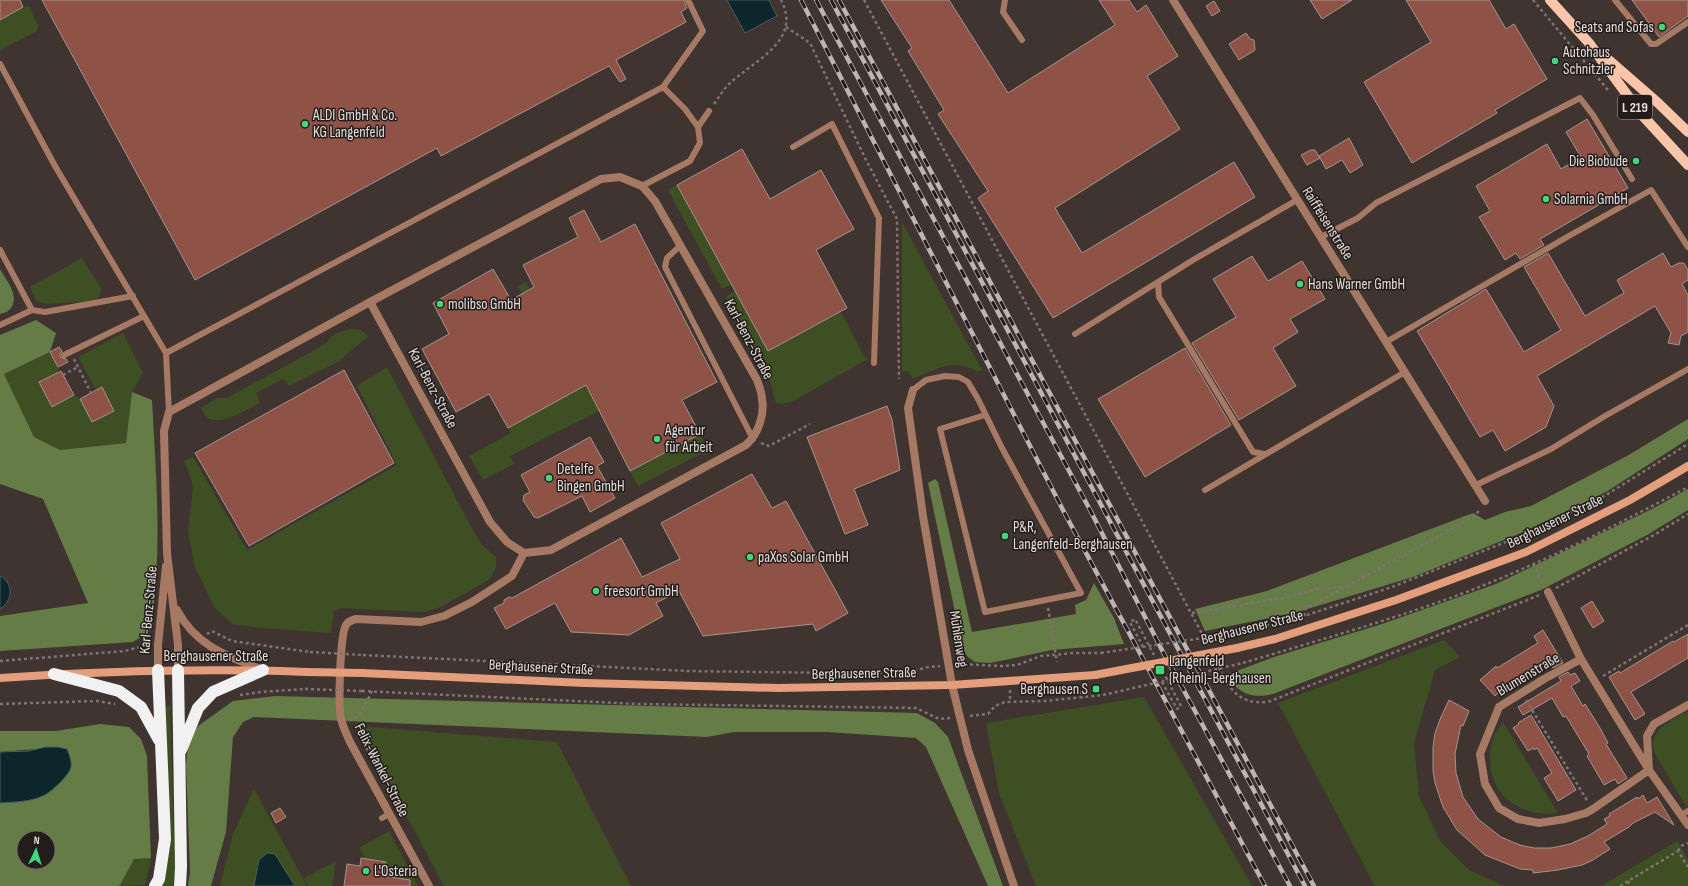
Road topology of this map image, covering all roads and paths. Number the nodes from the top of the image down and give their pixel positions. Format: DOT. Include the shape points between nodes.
graph roads {
  1 [pos="688,0"];
  2 [pos="781,0"];
  3 [pos="864,0"];
  4 [pos="1006,0"];
  5 [pos="1173,0"];
  6 [pos="1550,0"];
  7 [pos="1615,0"];
  8 [pos="1688,22"];
  9 [pos="1022,40"];
  10 [pos="1589,43"];
  11 [pos="0,64"];
  12 [pos="663,87"];
  13 [pos="709,111"];
  14 [pos="698,127"];
  15 [pos="1688,132"];
  16 [pos="793,147"];
  17 [pos="1688,165"];
  18 [pos="1632,180"];
  19 [pos="642,186"];
  20 [pos="1297,200"];
  21 [pos="1321,238"];
  22 [pos="681,245"];
  23 [pos="1688,247"];
  24 [pos="0,250"];
  25 [pos="1158,282"];
  26 [pos="133,296"];
  27 [pos="370,302"];
  28 [pos="32,310"];
  29 [pos="144,316"];
  30 [pos="0,325"];
  31 [pos="1075,334"];
  32 [pos="1386,342"];
  33 [pos="70,352"];
  34 [pos="166,353"];
  35 [pos="64,355"];
  36 [pos="874,363"];
  37 [pos="78,367"];
  38 [pos="1688,369"];
  39 [pos="1404,372"];
  40 [pos="63,375"];
  41 [pos="913,390"];
  42 [pos="91,393"];
  43 [pos="169,412"];
  44 [pos="985,415"];
  45 [pos="810,424"];
  46 [pos="753,439"];
  47 [pos="1688,444"];
  48 [pos="1265,454"];
  49 [pos="1688,466"];
  50 [pos="1476,485"];
  51 [pos="1688,487"];
  52 [pos="1205,490"];
  53 [pos="1485,501"];
  54 [pos="1688,514"];
  55 [pos="167,553"];
  56 [pos="524,553"];
  57 [pos="1533,564"];
  58 [pos="1346,586"];
  59 [pos="1548,592"];
  60 [pos="1046,600"];
  61 [pos="175,606"];
  62 [pos="1192,613"];
  63 [pos="1304,616"];
  64 [pos="1688,625"];
  65 [pos="1144,638"];
  66 [pos="1143,647"];
  67 [pos="1209,648"];
  68 [pos="310,652"];
  69 [pos="1056,655"];
  70 [pos="1581,659"];
  71 [pos="1216,661"];
  72 [pos="1057,662"];
  73 [pos="949,665"];
  74 [pos="158,670"];
  75 [pos="178,670"];
  76 [pos="263,670"];
  77 [pos="54,674"];
  78 [pos="0,678"];
  79 [pos="1594,681"];
  80 [pos="1162,682"];
  81 [pos="952,685"];
  82 [pos="305,689"];
  83 [pos="1172,689"];
  84 [pos="372,691"];
  85 [pos="1081,691"];
  86 [pos="1522,693"];
  87 [pos="1082,698"];
  88 [pos="1688,705"];
  89 [pos="360,715"];
  90 [pos="960,717"];
  91 [pos="161,744"];
  92 [pos="179,755"];
  93 [pos="1649,770"];
  94 [pos="1593,809"];
  95 [pos="1685,813"];
  96 [pos="1688,825"];
  97 [pos="1688,843"];
  98 [pos="1678,851"];
  99 [pos="1688,867"];
  100 [pos="1628,881"];
  101 [pos="155,886"];
  102 [pos="180,886"];
  103 [pos="429,886"];
  104 [pos="1014,886"];
  105 [pos="1620,886"];
  106 [pos="1630,886"];
  1 -- 12 [label="lane" via="703,30"];
  2 -- 13 [label="path" via="786,10 786,27 778,45 728,85"];
  3 -- 62 [label="path"];
  4 -- 9 [label="lane" via="1003,12"];
  5 -- 20 [label="street, Raiffeisenstraße"];
  6 -- 10 [label="main road, L 219"];
  7 -- 8 [label="lane" via="1651,44 1656,44"];
  10 -- 15 [label="main road, L 219"];
  10 -- 17 [label="main road, L 219" via="1642,115"];
  11 -- 26 [label="lane" via="52,159"];
  12 -- 14 [label="lane" via="685,109"];
  12 -- 34 [label="lane"];
  13 -- 14 [label="lane"];
  14 -- 19 [label="lane" via="700,143 690,161"];
  16 -- 36 [label="lane" via="832,124 879,218"];
  18 -- 21 [label="lane" via="1594,115 1580,98 1376,203 1358,218"];
  19 -- 22 [label="street, Karl-Benz-Straße" via="655,201"];
  19 -- 27 [label="street, Karl-Benz-Straße" via="620,177 601,179"];
  20 -- 21 [label="street, Raiffeisenstraße"];
  20 -- 25 [label="lane"];
  21 -- 32 [label="street, Raiffeisenstraße"];
  22 -- 46 [label="street, Karl-Benz-Straße" via="757,380 762,399 762,418"];
  22 -- 46 [label="lane" via="667,258 665,267"];
  23 -- 32 [label="lane" via="1652,190"];
  24 -- 28 [label="lane"];
  25 -- 31 [label="lane"];
  25 -- 48 [label="lane" via="1159,297 1253,452"];
  26 -- 28 [label="lane" via="45,312"];
  26 -- 29 [label="lane"];
  27 -- 43 [label="street, Karl-Benz-Straße"];
  27 -- 56 [label="street, Karl-Benz-Straße" via="490,522 506,542"];
  28 -- 30 [label="lane"];
  29 -- 33 [label="lane"];
  29 -- 34 [label="lane"];
  32 -- 39 [label="street, Raiffeisenstraße"];
  33 -- 35 [label="lane"];
  33 -- 37 [label="path"];
  34 -- 43 [label="lane"];
  37 -- 40 [label="path"];
  37 -- 42 [label="path"];
  38 -- 50 [label="lane" via="1551,449"];
  39 -- 48 [label="lane"];
  39 -- 50 [label="street, Raiffeisenstraße"];
  41 -- 44 [label="lane" via="926,380 945,376 959,377 968,382"];
  41 -- 73 [label="street, Mühlenweg" via="908,408 923,516"];
  43 -- 55 [label="street, Karl-Benz-Straße" via="164,430"];
  44 -- 60 [label="lane" via="1081,593"];
  44 -- 60 [label="lane" via="940,429 985,612"];
  45 -- 46 [label="path" via="769,446"];
  46 -- 56 [label="street" via="746,446 551,550"];
  47 -- 63 [label="path" via="1606,495 1521,536 1392,587"];
  48 -- 52 [label="lane"];
  49 -- 81 [label="main road, Berghausener Straße, bridge" via="1630,500 1526,552 1396,600 1275,639 1095,675"];
  50 -- 53 [label="street, Raiffeisenstraße"];
  51 -- 57 [label="path"];
  53 -- 58 [label="path" via="1475,516"];
  54 -- 59 [label="path"];
  55 -- 61 [label="street, Karl-Benz-Straße"];
  55 -- 74 [label="street, Karl-Benz-Straße"];
  56 -- 103 [label="street, Felix-Wankel-Straße" via="512,576 472,602 444,616 421,622 356,619 345,626 342,640 341,719 386,816"];
  57 -- 59 [label="path"];
  57 -- 80 [label="path, bridge" via="1405,614 1243,663"];
  58 -- 62 [label="path" via="1317,589 1284,598"];
  58 -- 63 [label="path" via="1305,609"];
  59 -- 70 [label="street, Blumenstraße"];
  59 -- 71 [label="path" via="1268,702 1249,702 1238,696 1230,689"];
  60 -- 69 [label="path"];
  61 -- 75 [label="street, Karl-Benz-Straße"];
  61 -- 76 [label="street, Karl-Benz-Straße" via="184,623 199,639 224,654"];
  62 -- 67 [label="path"];
  63 -- 66 [label="path, bridge" via="1236,633"];
  64 -- 79 [label="path"];
  65 -- 66 [label="path" via="1134,619 1130,622"];
  66 -- 69 [label="path, bridge" via="1101,653"];
  68 -- 73 [label="path, bridge" via="712,671 911,672"];
  69 -- 72 [label="path"];
  69 -- 73 [label="path" via="1041,656 1009,666 965,663"];
  70 -- 79 [label="street, Blumenstraße"];
  70 -- 86 [label="street, Blumenstraße"];
  73 -- 81 [label="street, Mühlenweg"];
  74 -- 75 [label="main road, Berghausener Straße"];
  74 -- 77 [label="main road, Berghausener Straße"];
  74 -- 91 [label="highway"];
  75 -- 76 [label="main road, Berghausener Straße"];
  75 -- 92 [label="highway"];
  76 -- 81 [label="main road, Berghausener Straße, bridge" via="778,688"];
  76 -- 92 [label="highway" via="214,692 198,708"];
  77 -- 78 [label="main road, Berghausener Straße"];
  77 -- 91 [label="highway" via="124,694 142,707"];
  79 -- 93 [label="street, Blumenstraße"];
  80 -- 83 [label="path" via="1177,709 1181,706"];
  80 -- 87 [label="path, bridge" via="1103,696"];
  81 -- 90 [label="street, Mühlenweg"];
  82 -- 84 [label="path, bridge"];
  84 -- 89 [label="path"];
  84 -- 90 [label="path" via="639,704 916,708 939,719"];
  85 -- 87 [label="path"];
  86 -- 94 [label="path"];
  86 -- 94 [label="street, Blumenstraße" via="1499,707 1480,754 1485,784 1499,808 1518,818 1539,823 1565,819"];
  87 -- 90 [label="path" via="1005,702 995,706 988,714"];
  88 -- 93 [label="street" via="1654,724 1648,736"];
  90 -- 104 [label="street, Mühlenweg" via="968,750"];
  91 -- 101 [label="highway" via="165,839 159,879"];
  92 -- 102 [label="highway"];
  93 -- 94 [label="street, Blumenstraße"];
  93 -- 95 [label="street, Blumenstraße"];
  95 -- 96 [label="street, Blumenstraße"];
  97 -- 98 [label="path" via="1681,846"];
  98 -- 99 [label="path"];
  98 -- 100 [label="path"];
  100 -- 105 [label="path"];
  100 -- 106 [label="path"];
}
